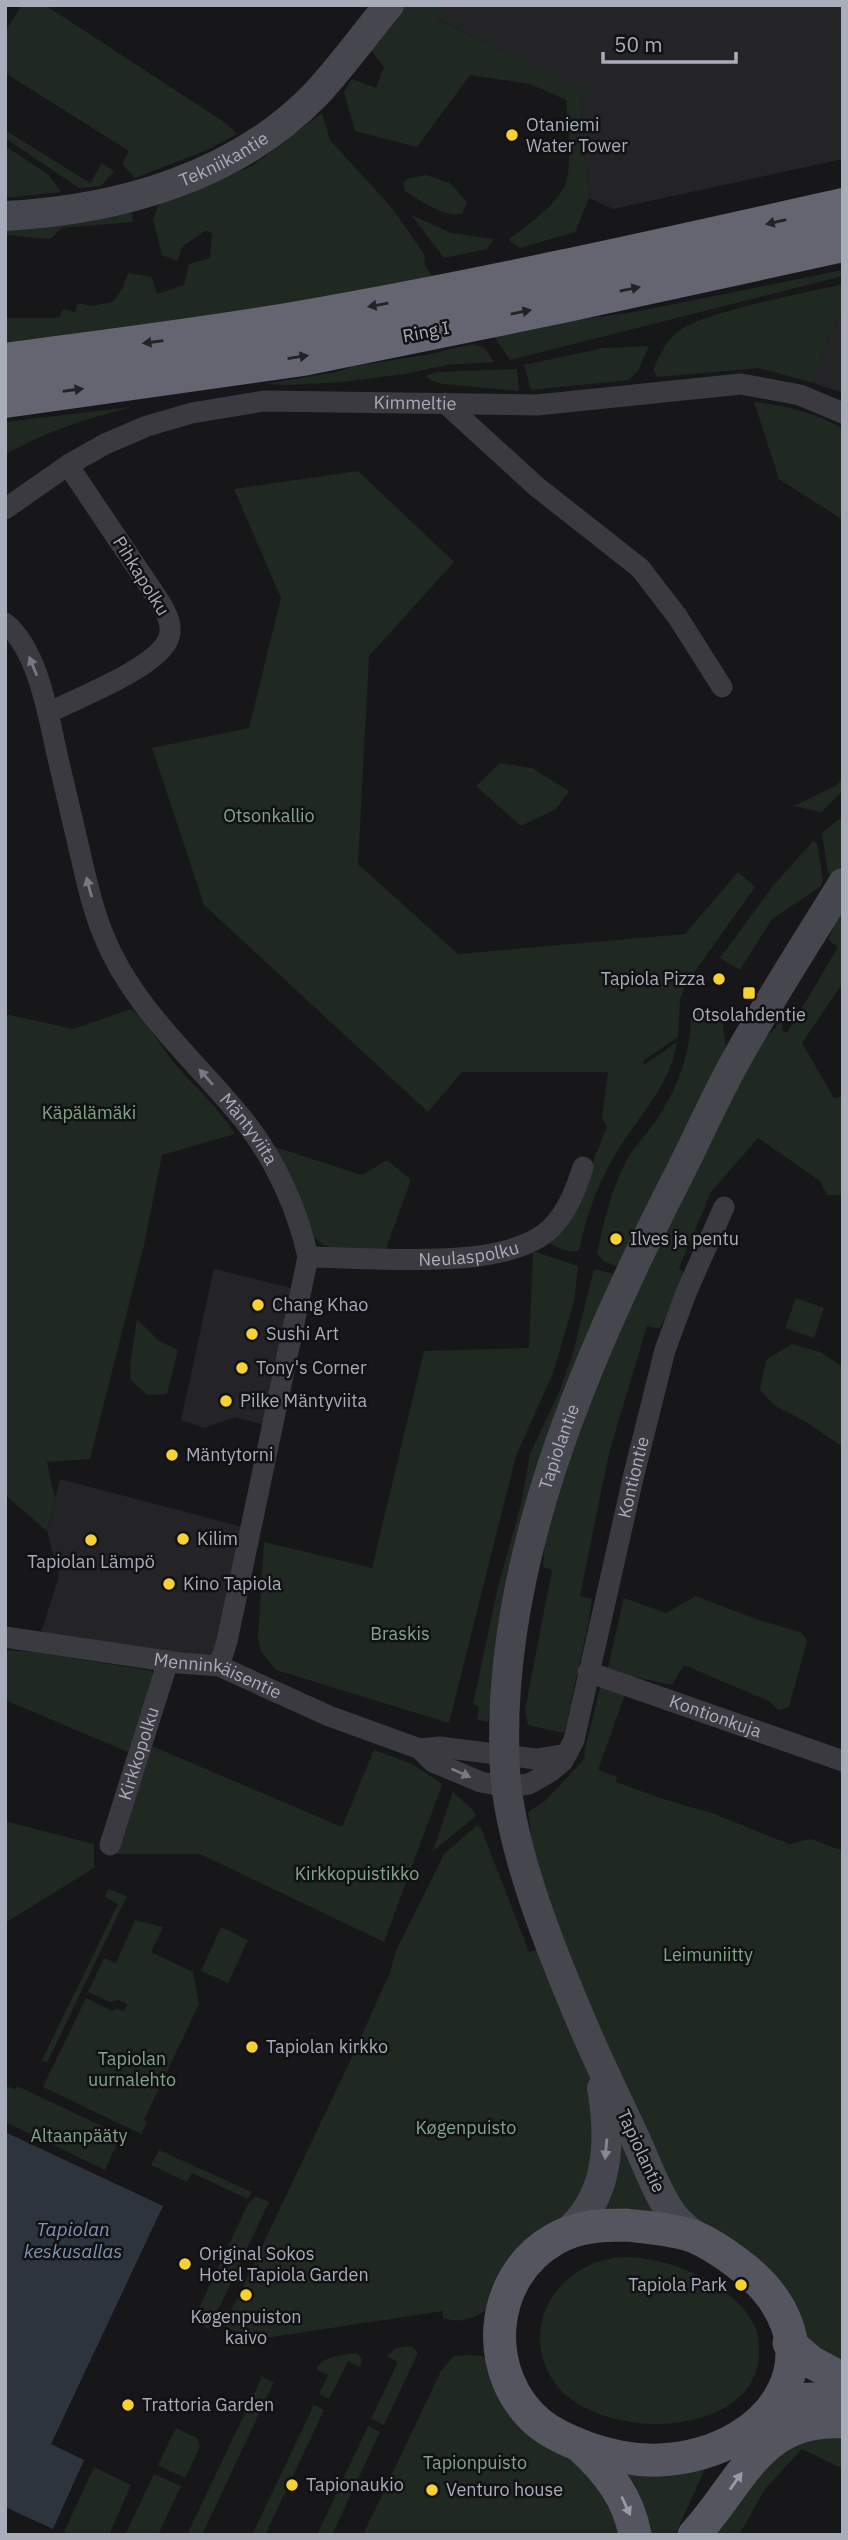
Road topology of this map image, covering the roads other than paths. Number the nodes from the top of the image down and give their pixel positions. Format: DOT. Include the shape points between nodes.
graph roads {
  1 [pos="389,5"];
  2 [pos="843,207"];
  3 [pos="5,216"];
  4 [pos="843,243"];
  5 [pos="843,254"];
  6 [pos="786,256"];
  7 [pos="5,362"];
  8 [pos="5,399"];
  9 [pos="445,403"];
  10 [pos="843,413"];
  11 [pos="68,465"];
  12 [pos="5,509"];
  13 [pos="5,609"];
  14 [pos="11,628"];
  15 [pos="722,687"];
  16 [pos="48,713"];
  17 [pos="843,883"];
  18 [pos="583,1167"];
  19 [pos="724,1207"];
  20 [pos="309,1257"];
  21 [pos="5,1637"];
  22 [pos="168,1661"];
  23 [pos="219,1666"];
  24 [pos="588,1672"];
  25 [pos="420,1749"];
  26 [pos="505,1753"];
  27 [pos="567,1754"];
  28 [pos="843,1761"];
  29 [pos="507,1787"];
  30 [pos="110,1844"];
  31 [pos="597,2057"];
  32 [pos="566,2233"];
  33 [pos="696,2237"];
  34 [pos="789,2343"];
  35 [pos="843,2379"];
  36 [pos="843,2405"];
  37 [pos="773,2409"];
  38 [pos="843,2422"];
  39 [pos="735,2441"];
  40 [pos="577,2444"];
  41 [pos="635,2535"];
  42 [pos="681,2535"];
  43 [pos="694,2535"];
  1 -- 3 [label="main road, Tekniikantie" via="317,93 249,148 180,182 134,197 82,209"];
  2 -- 7 [label="highway, Ring I, one-way" via="381,305"];
  4 -- 6 [label="highway, Ring I"];
  5 -- 6 [label="highway"];
  8 -- 6 [label="highway, Ring I, one-way" via="303,357"];
  9 -- 10 [label="street, Kimmeltie" via="537,405 741,384 800,395"];
  9 -- 11 [label="street, Kimmeltie" via="264,401 147,426"];
  9 -- 15 [label="street" via="537,487 639,568 677,616"];
  11 -- 12 [label="street, Kimmeltie"];
  11 -- 16 [label="street, Pihkapolku" via="160,602 169,619 170,635 150,662"];
  13 -- 14 [label="street, Mäntyviita"];
  16 -- 14 [label="street, Mäntyviita, one-way" via="37,675"];
  20 -- 16 [label="street, Mäntyviita, one-way" via="276,1171 247,1124 156,1022 101,932"];
  17 -- 26 [label="main road, Tapiolantie" via="734,1063 628,1274 588,1366 554,1460 522,1579 510,1651"];
  18 -- 20 [label="street, Neulaspolku" via="561,1217 549,1231 519,1248 463,1259"];
  19 -- 24 [label="street, Kontiontie" via="665,1350"];
  20 -- 23 [label="street"];
  21 -- 22 [label="street, Menninkäisentie"];
  22 -- 23 [label="street, Menninkäisentie"];
  22 -- 30 [label="street, Kirkkopolku"];
  23 -- 25 [label="street, Menninkäisentie" via="329,1716"];
  24 -- 27 [label="street, Kontiontie"];
  24 -- 28 [label="street, Kontionkuja"];
  25 -- 26 [label="street, Menninkäisentie"];
  25 -- 29 [label="street, Menninkäisentie, one-way" via="433,1762 481,1782"];
  26 -- 27 [label="street" via="536,1759"];
  26 -- 29 [label="main road, Tapiolantie"];
  27 -- 29 [label="street" via="558,1766 529,1784"];
  29 -- 31 [label="main road, Tapiolantie" via="526,1871 570,1997"];
  31 -- 32 [label="main road, Tapiolantie, one-way" via="606,2109 605,2162 592,2206"];
  31 -- 33 [label="main road, Tapiolantie" via="668,2210"];
  32 -- 33 [label="main road" via="599,2225 627,2225"];
  32 -- 40 [label="main road" via="539,2250 513,2281 502,2308 499,2342 507,2376 525,2408 550,2430"];
  33 -- 34 [label="main road" via="763,2286 782,2314"];
  34 -- 35 [label="main road" via="811,2362"];
  34 -- 37 [label="main road" via="788,2380"];
  36 -- 37 [label="main road" via="810,2398"];
  37 -- 39 [label="main road"];
  43 -- 38 [label="main road, one-way" via="772,2440 808,2424"];
  39 -- 40 [label="main road" via="692,2456 657,2460 623,2457"];
  39 -- 42 [label="main road" via="719,2459"];
  40 -- 41 [label="main road, one-way" via="610,2477 633,2519"];
}
